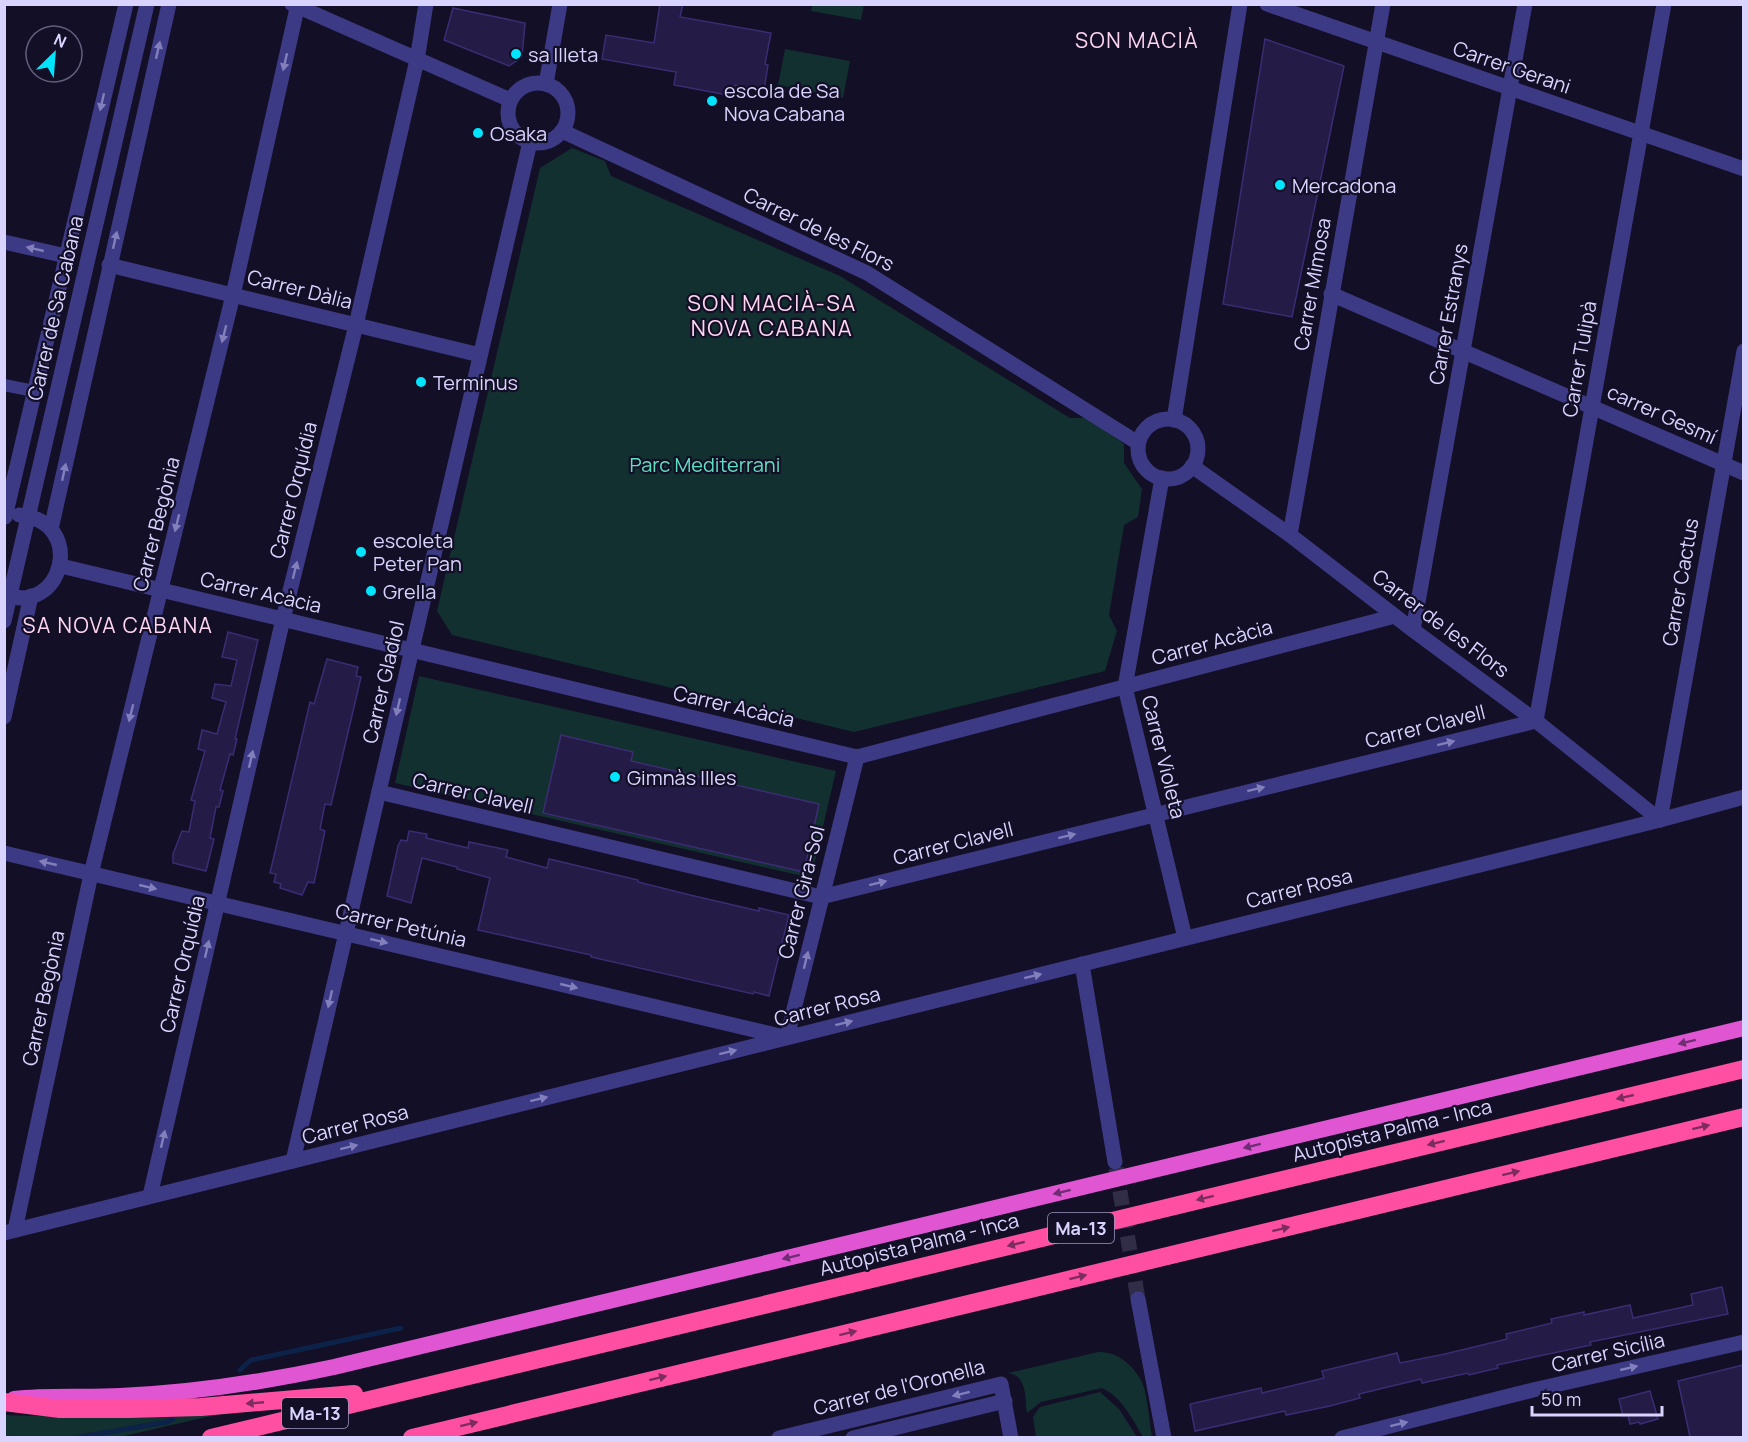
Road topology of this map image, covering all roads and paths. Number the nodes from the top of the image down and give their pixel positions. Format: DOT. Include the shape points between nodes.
graph roads {
  1 [pos="126,4"];
  2 [pos="147,4"];
  3 [pos="169,4"];
  4 [pos="426,4"];
  5 [pos="560,4"];
  6 [pos="1240,4"];
  7 [pos="1267,4"];
  8 [pos="1383,4"];
  9 [pos="1525,4"];
  10 [pos="1664,4"];
  11 [pos="296,5"];
  12 [pos="1376,42"];
  13 [pos="417,60"];
  14 [pos="546,84"];
  15 [pos="1511,89"];
  16 [pos="510,100"];
  17 [pos="562,131"];
  18 [pos="1642,134"];
  19 [pos="530,142"];
  20 [pos="1743,169"];
  21 [pos="4,242"];
  22 [pos="66,256"];
  23 [pos="109,265"];
  24 [pos="1331,294"];
  25 [pos="233,295"];
  26 [pos="356,325"];
  27 [pos="1463,351"];
  28 [pos="1743,351"];
  29 [pos="480,355"];
  30 [pos="4,385"];
  31 [pos="34,391"];
  32 [pos="1592,406"];
  33 [pos="1174,420"];
  34 [pos="1138,443"];
  35 [pos="1722,464"];
  36 [pos="1192,466"];
  37 [pos="1743,473"];
  38 [pos="1162,478"];
  39 [pos="29,516"];
  40 [pos="5,517"];
  41 [pos="51,529"];
  42 [pos="1290,535"];
  43 [pos="61,566"];
  44 [pos="161,590"];
  45 [pos="8,596"];
  46 [pos="31,596"];
  47 [pos="1395,616"];
  48 [pos="283,619"];
  49 [pos="4,621"];
  50 [pos="1413,630"];
  51 [pos="412,650"];
  52 [pos="1125,687"];
  53 [pos="4,717"];
  54 [pos="1536,721"];
  55 [pos="857,757"];
  56 [pos="379,792"];
  57 [pos="1743,797"];
  58 [pos="1157,813"];
  59 [pos="1660,820"];
  60 [pos="4,853"];
  61 [pos="91,874"];
  62 [pos="821,897"];
  63 [pos="218,904"];
  64 [pos="346,933"];
  65 [pos="1185,938"];
  66 [pos="1082,963"];
  67 [pos="1743,1028"];
  68 [pos="787,1037"];
  69 [pos="1743,1069"];
  70 [pos="1743,1117"];
  71 [pos="292,1161"];
  72 [pos="1115,1162"];
  73 [pos="150,1196"];
  74 [pos="10,1231"];
  75 [pos="1138,1299"];
  76 [pos="1743,1342"];
  77 [pos="418,1388"];
  78 [pos="4,1401"];
  79 [pos="1005,1401"];
  80 [pos="211,1437"];
  81 [pos="412,1437"];
  82 [pos="779,1437"];
  83 [pos="853,1437"];
  84 [pos="1011,1437"];
  85 [pos="1164,1437"];
  86 [pos="1342,1437"];
  1 -- 22 [label="street, one-way"];
  2 -- 39 [label="street, Carrer de Sa Cabana"];
  23 -- 3 [label="street, one-way"];
  4 -- 13 [label="street, Carrer Orquídia"];
  5 -- 14 [label="street"];
  6 -- 33 [label="street"];
  7 -- 12 [label="street, Carrer Gerani"];
  8 -- 12 [label="street, Carrer Mimosa"];
  9 -- 15 [label="street, Carrer Estranys"];
  10 -- 18 [label="street, Carrer Tulipà"];
  11 -- 13 [label="street"];
  11 -- 25 [label="street, Carrer Begònia, one-way"];
  12 -- 15 [label="street, Carrer Gerani"];
  12 -- 24 [label="street, Carrer Mimosa"];
  13 -- 16 [label="street"];
  13 -- 26 [label="street, Carrer Orquídia"];
  14 -- 16 [label="street" via="525,85"];
  14 -- 17 [label="street" via="566,101 567,122"];
  15 -- 18 [label="street, Carrer Gerani"];
  15 -- 27 [label="street, Carrer Estranys"];
  16 -- 19 [label="street" via="507,109 512,129"];
  17 -- 19 [label="street" via="551,140"];
  17 -- 34 [label="street, Carrer de les Flors" via="867,273"];
  18 -- 20 [label="street, Carrer Gerani"];
  18 -- 32 [label="street, Carrer Tulipà"];
  19 -- 29 [label="street, Carrer Gladiol"];
  22 -- 21 [label="street, one-way"];
  22 -- 31 [label="street"];
  23 -- 25 [label="street, Carrer Dàlia"];
  41 -- 23 [label="street, one-way"];
  24 -- 27 [label="street, carrer Gesmí"];
  24 -- 42 [label="street, Carrer Mimosa"];
  25 -- 26 [label="street, Carrer Dàlia"];
  25 -- 44 [label="street, Carrer Begònia, one-way"];
  26 -- 29 [label="street, Carrer Dàlia"];
  48 -- 26 [label="street, Carrer Orquídia, one-way"];
  27 -- 32 [label="street, carrer Gesmí"];
  27 -- 50 [label="street, Carrer Estranys"];
  28 -- 35 [label="street, Carrer Cactus"];
  29 -- 51 [label="street, Carrer Gladiol"];
  30 -- 31 [label="street"];
  31 -- 40 [label="street"];
  32 -- 35 [label="street, carrer Gesmí"];
  32 -- 54 [label="street, Carrer Tulipà"];
  33 -- 34 [label="street" via="1154,422"];
  33 -- 36 [label="street" via="1195,436 1197,457"];
  34 -- 38 [label="street" via="1141,464"];
  35 -- 37 [label="street, carrer Gesmí"];
  35 -- 59 [label="street, Carrer Cactus"];
  36 -- 38 [label="street" via="1182,476"];
  36 -- 42 [label="street, Carrer de les Flors"];
  38 -- 52 [label="street, Carrer Violeta"];
  39 -- 40 [label="street"];
  39 -- 41 [label="street"];
  39 -- 45 [label="street, Carrer de Sa Cabana"];
  41 -- 43 [label="street" via="62,552"];
  42 -- 47 [label="street, Carrer de les Flors"];
  43 -- 44 [label="street, Carrer Acàcia"];
  43 -- 46 [label="street" via="50,585"];
  44 -- 48 [label="street, Carrer Acàcia"];
  44 -- 61 [label="street, Carrer Begònia, one-way"];
  45 -- 46 [label="street"];
  45 -- 49 [label="street, Carrer de Sa Cabana"];
  46 -- 53 [label="street"];
  47 -- 50 [label="street, Carrer de les Flors"];
  47 -- 52 [label="street, Carrer Acàcia"];
  48 -- 51 [label="street, Carrer Acàcia"];
  63 -- 48 [label="street, Carrer Orquídia, one-way"];
  50 -- 54 [label="street, Carrer de les Flors"];
  51 -- 55 [label="street, Carrer Acàcia"];
  51 -- 56 [label="street, Carrer Gladiol, one-way"];
  52 -- 55 [label="street, Carrer Acàcia"];
  52 -- 58 [label="street, Carrer Violeta"];
  58 -- 54 [label="street, Carrer Clavell, one-way"];
  54 -- 59 [label="street, Carrer de les Flors"];
  55 -- 62 [label="street, Carrer Gira-Sol"];
  56 -- 62 [label="street, Carrer Clavell"];
  56 -- 64 [label="street, Carrer Gladiol"];
  57 -- 59 [label="street, Carrer Rosa"];
  62 -- 58 [label="street, Carrer Clavell, one-way"];
  58 -- 65 [label="street, Carrer Violeta"];
  59 -- 65 [label="street, Carrer Rosa"];
  61 -- 60 [label="street, Carrer Petúnia, one-way"];
  61 -- 63 [label="street, Carrer Petúnia, one-way"];
  61 -- 74 [label="street, Carrer Begònia"];
  68 -- 62 [label="street, Carrer Gira-Sol, one-way"];
  63 -- 64 [label="street, Carrer Petúnia"];
  73 -- 63 [label="street, Carrer Orquídia, one-way"];
  64 -- 68 [label="street, Carrer Petúnia, one-way"];
  64 -- 71 [label="street, Carrer Gladiol, one-way"];
  65 -- 66 [label="street, Carrer Rosa"];
  68 -- 66 [label="street, Carrer Rosa, one-way"];
  66 -- 72 [label="street"];
  67 -- 78 [label="highway, one-way" via="334,1367 200,1390"];
  71 -- 68 [label="street, Carrer Rosa, one-way"];
  69 -- 77 [label="highway, Autopista Palma - Inca / Ma-13, one-way"];
  81 -- 70 [label="highway, Ma-13, one-way"];
  71 -- 73 [label="street, Carrer Rosa"];
  73 -- 74 [label="street, Carrer Rosa"];
  75 -- 85 [label="street"];
  86 -- 76 [label="street, Carrer Sicília, one-way"];
  77 -- 78 [label="highway, one-way" via="201,1407 60,1409"];
  77 -- 80 [label="highway, Autopista Palma - Inca / Ma-13"];
  79 -- 82 [label="street, Carrer de l'Oronella, one-way" via="1001,1384"];
  79 -- 83 [label="street, Carrer de l'Oronella"];
  79 -- 84 [label="street"];
}
